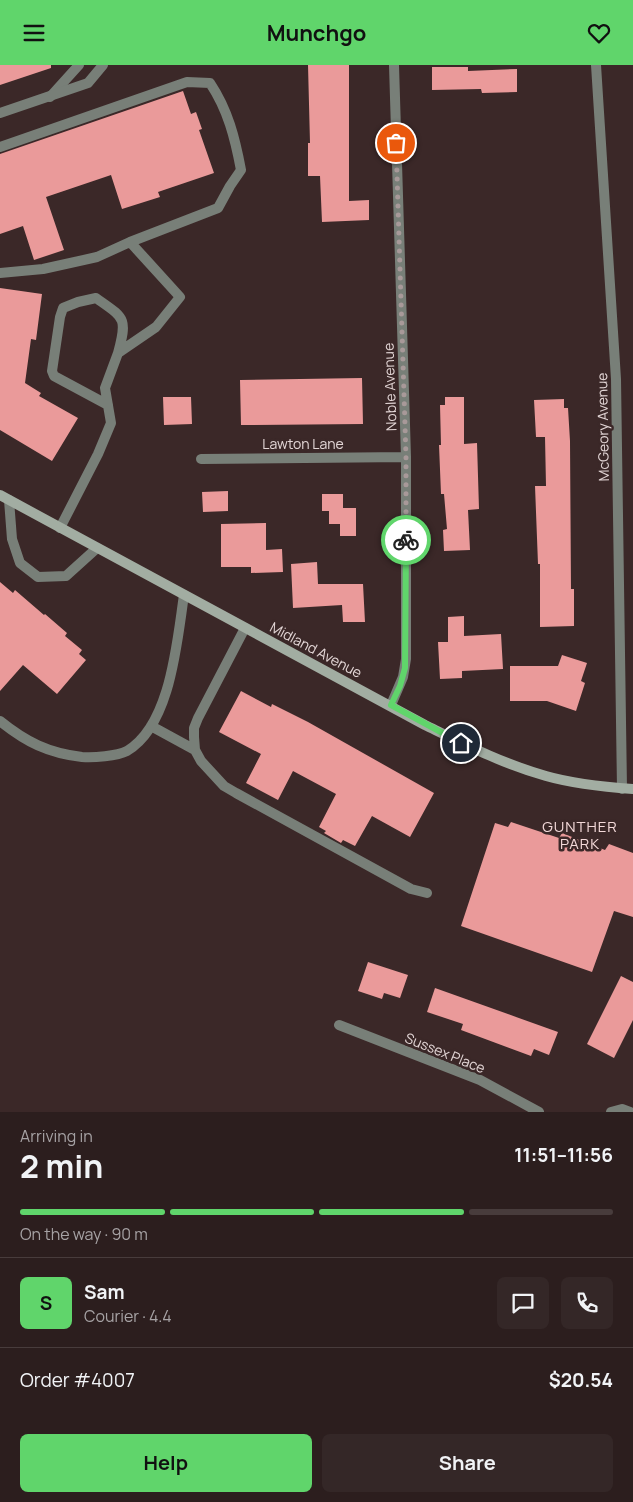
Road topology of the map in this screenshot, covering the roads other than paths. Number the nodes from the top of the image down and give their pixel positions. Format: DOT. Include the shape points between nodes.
graph roads {
  1 [pos="78,65"];
  2 [pos="103,65"];
  3 [pos="394,65"];
  4 [pos="596,65"];
  5 [pos="50,97"];
  6 [pos="0,113"];
  7 [pos="0,147"];
  8 [pos="130,242"];
  9 [pos="0,273"];
  10 [pos="118,353"];
  11 [pos="108,405"];
  12 [pos="406,457"];
  13 [pos="201,459"];
  14 [pos="5,498"];
  15 [pos="60,528"];
  16 [pos="97,548"];
  17 [pos="184,595"];
  18 [pos="245,628"];
  19 [pos="391,705"];
  20 [pos="0,721"];
  21 [pos="151,726"];
  22 [pos="195,750"];
  23 [pos="628,789"];
  24 [pos="427,893"];
  25 [pos="339,1025"];
  26 [pos="538,1112"];
  27 [pos="611,1112"];
  28 [pos="630,1112"];
  1 -- 5 [label="street"];
  2 -- 5 [label="street" via="88,83"];
  3 -- 12 [label="street, Noble Avenue"];
  4 -- 23 [label="street, McGeory Avenue" via="616,379"];
  5 -- 6 [label="street"];
  7 -- 8 [label="street" via="188,82 210,83 228,117 241,170 218,208"];
  8 -- 9 [label="street" via="97,257 43,269"];
  8 -- 10 [label="street" via="180,297 156,327"];
  10 -- 11 [label="street" via="106,388"];
  10 -- 11 [label="street" via="124,331 119,314 96,298 63,308 52,371 54,376"];
  11 -- 15 [label="street" via="110,423 98,454"];
  12 -- 13 [label="street, Lawton Lane"];
  12 -- 19 [label="street, Noble Avenue" via="405,668"];
  14 -- 15 [label="street, Midland Avenue"];
  14 -- 16 [label="street" via="20,563 38,577 66,576"];
  15 -- 16 [label="street, Midland Avenue"];
  16 -- 17 [label="street, Midland Avenue"];
  17 -- 18 [label="street, Midland Avenue"];
  17 -- 21 [label="street" via="168,687"];
  18 -- 19 [label="street, Midland Avenue"];
  18 -- 22 [label="street" via="198,718 194,728"];
  19 -- 23 [label="street, Midland Avenue" via="472,748 520,767 571,782"];
  20 -- 21 [label="street" via="43,749 89,758 126,751"];
  21 -- 22 [label="street"];
  22 -- 24 [label="street" via="224,786 411,889"];
  25 -- 26 [label="street, Sussex Place" via="480,1080"];
  27 -- 28 [label="street" via="622,1109"];
}
